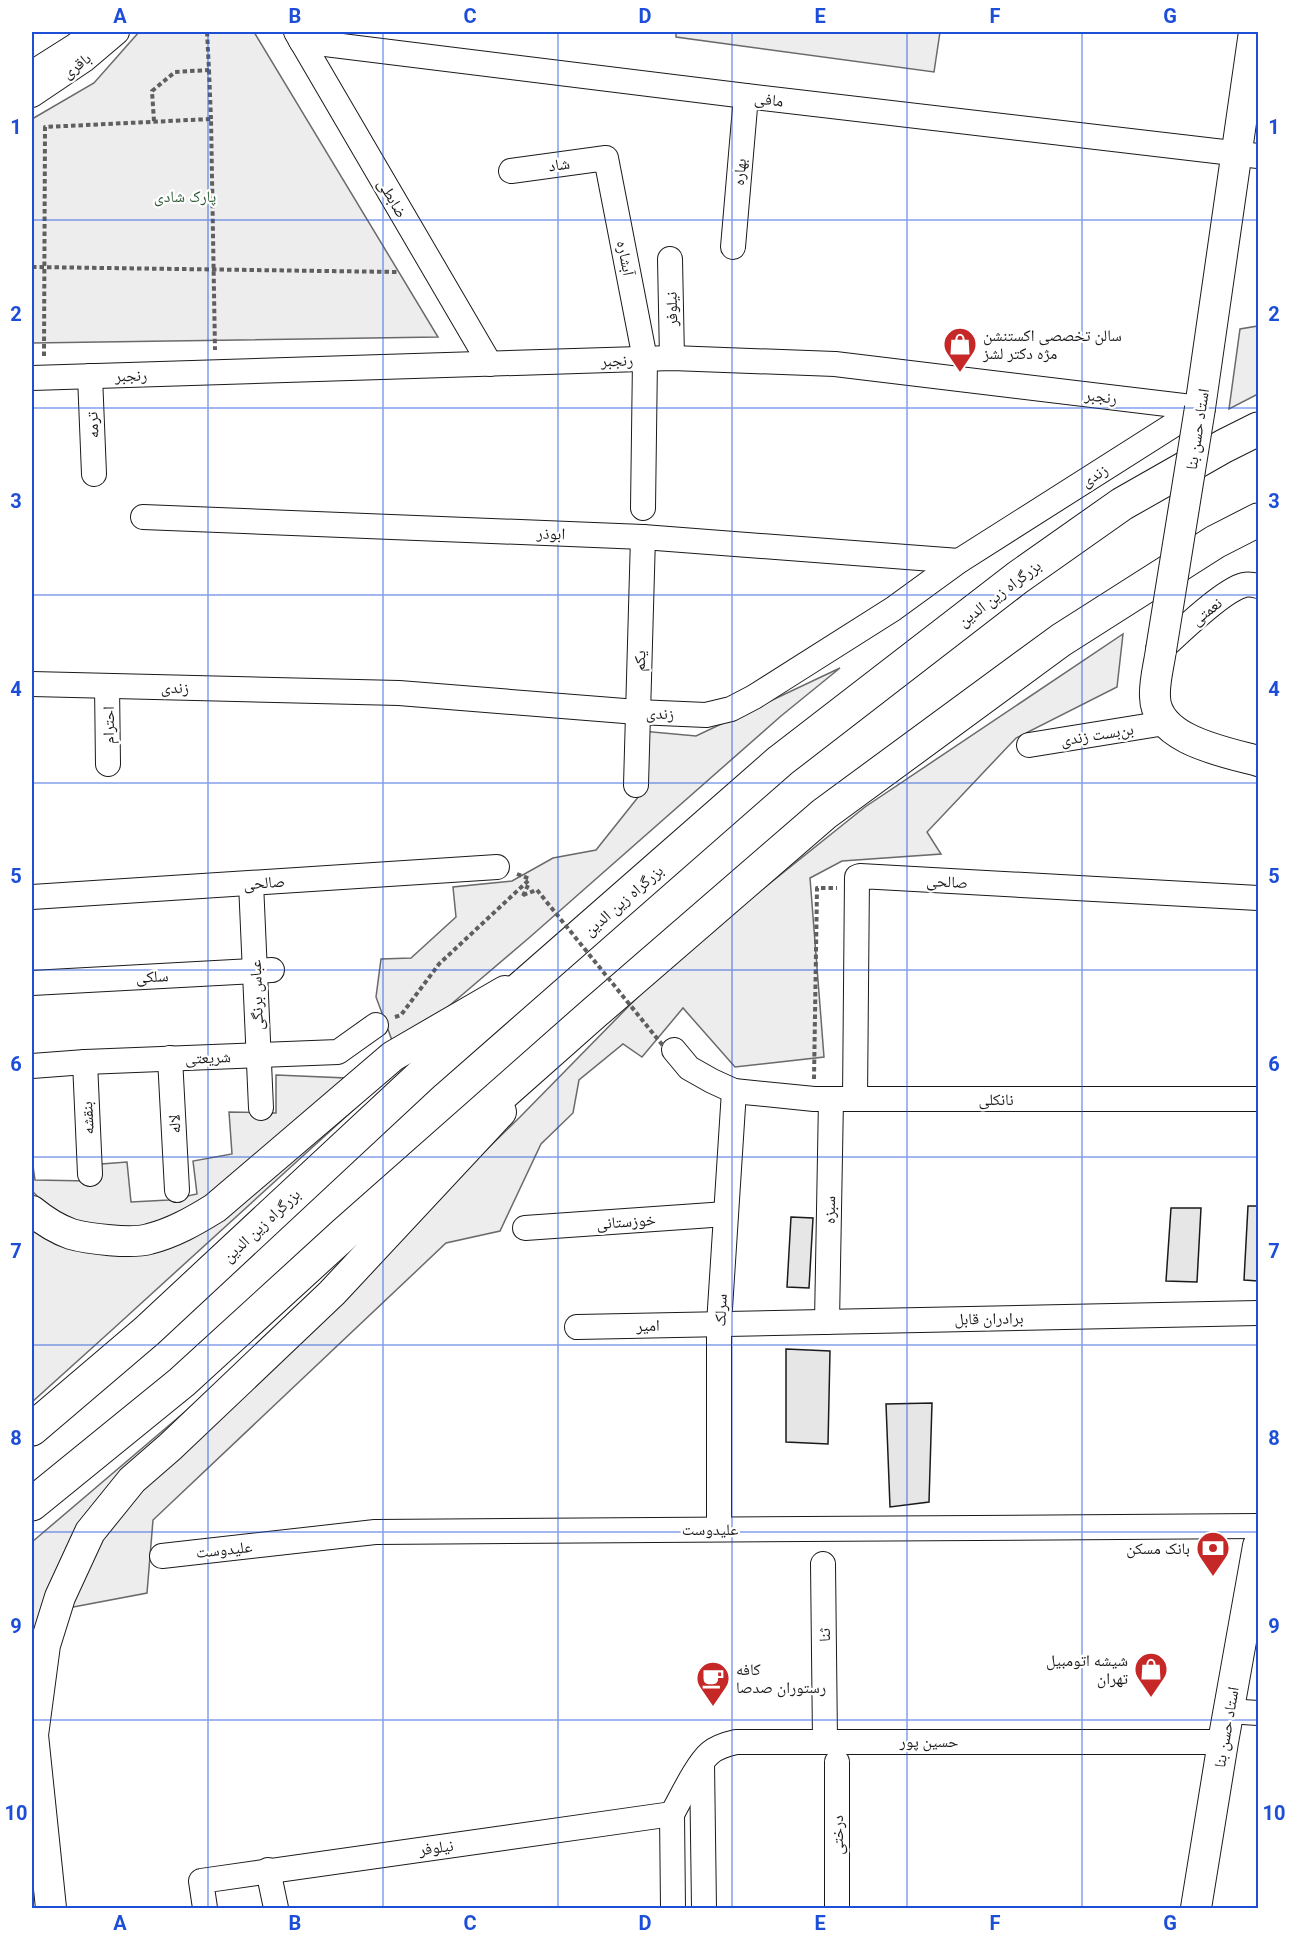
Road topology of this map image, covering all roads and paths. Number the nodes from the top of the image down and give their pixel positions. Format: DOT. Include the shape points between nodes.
graph roads {
  1 [pos="94,32"];
  2 [pos="117,32"];
  3 [pos="207,32"];
  4 [pos="1254,32"];
  5 [pos="298,36"];
  6 [pos="209,70"];
  7 [pos="32,73"];
  8 [pos="32,95"];
  9 [pos="746,96"];
  10 [pos="211,120"];
  11 [pos="154,121"];
  12 [pos="1248,154"];
  13 [pos="606,158"];
  14 [pos="511,171"];
  15 [pos="733,247"];
  16 [pos="670,260"];
  17 [pos="32,267"];
  18 [pos="44,267"];
  19 [pos="215,270"];
  20 [pos="399,272"];
  21 [pos="672,358"];
  22 [pos="645,359"];
  23 [pos="490,364"];
  24 [pos="216,372"];
  25 [pos="90,376"];
  26 [pos="38,378"];
  27 [pos="1200,408"];
  28 [pos="1258,429"];
  29 [pos="94,474"];
  30 [pos="643,508"];
  31 [pos="143,517"];
  32 [pos="1258,520"];
  33 [pos="643,537"];
  34 [pos="959,561"];
  35 [pos="1258,586"];
  36 [pos="1161,650"];
  37 [pos="32,684"];
  38 [pos="107,686"];
  39 [pos="637,712"];
  40 [pos="1165,723"];
  41 [pos="1029,745"];
  42 [pos="1258,761"];
  43 [pos="108,764"];
  44 [pos="636,785"];
  45 [pos="497,867"];
  46 [pos="251,883"];
  47 [pos="856,888"];
  48 [pos="32,897"];
  49 [pos="1258,898"];
  50 [pos="549,966"];
  51 [pos="263,970"];
  52 [pos="32,983"];
  53 [pos="594,1013"];
  54 [pos="376,1025"];
  55 [pos="669,1049"];
  56 [pos="258,1055"];
  57 [pos="170,1058"];
  58 [pos="85,1062"];
  59 [pos="32,1065"];
  60 [pos="734,1091"];
  61 [pos="823,1099"];
  62 [pos="855,1099"];
  63 [pos="1258,1099"];
  64 [pos="261,1107"];
  65 [pos="90,1174"];
  66 [pos="177,1190"];
  67 [pos="32,1211"];
  68 [pos="726,1215"];
  69 [pos="525,1228"];
  70 [pos="1258,1313"];
  71 [pos="827,1322"];
  72 [pos="719,1324"];
  73 [pos="577,1327"];
  74 [pos="32,1430"];
  75 [pos="32,1504"];
  76 [pos="1258,1526"];
  77 [pos="718,1529"];
  78 [pos="1258,1546"];
  79 [pos="162,1556"];
  80 [pos="823,1564"];
  81 [pos="1228,1711"];
  82 [pos="1258,1713"];
  83 [pos="825,1741"];
  84 [pos="1222,1742"];
  85 [pos="837,1762"];
  86 [pos="702,1763"];
  87 [pos="672,1814"];
  88 [pos="268,1870"];
  89 [pos="51,1908"];
  90 [pos="205,1908"];
  91 [pos="276,1908"];
  92 [pos="673,1908"];
  93 [pos="704,1908"];
  94 [pos="837,1908"];
  95 [pos="1196,1908"];
  1 -- 7 [label="street, باقری"];
  2 -- 8 [label="street, باقری"];
  3 -- 6 [label="path"];
  4 -- 12 [label="main road, استاد حسن بنا"];
  5 -- 9 [label="street, مافی"];
  5 -- 23 [label="street, ضابطی"];
  6 -- 10 [label="path"];
  6 -- 11 [label="path" via="175,72 152,91"];
  9 -- 12 [label="street, مافی"];
  9 -- 15 [label="street, بهاره"];
  10 -- 11 [label="path"];
  10 -- 19 [label="path"];
  11 -- 18 [label="path" via="45,127"];
  12 -- 27 [label="main road, استاد حسن بنا"];
  13 -- 14 [label="street, شاد"];
  13 -- 22 [label="street, آبشاره"];
  16 -- 21 [label="street, نیلوفر"];
  17 -- 18 [label="path"];
  18 -- 19 [label="path"];
  18 -- 26 [label="path"];
  19 -- 20 [label="path"];
  19 -- 24 [label="path"];
  21 -- 22 [label="street, رنجبر"];
  21 -- 27 [label="street, رنجبر" via="835,364"];
  22 -- 23 [label="street, رنجبر"];
  22 -- 30 [label="street"];
  23 -- 24 [label="street, رنجبر"];
  24 -- 25 [label="street, رنجبر"];
  25 -- 26 [label="street, رنجبر"];
  25 -- 29 [label="street, ترمه"];
  27 -- 34 [label="street, زندی"];
  27 -- 36 [label="main road, استاد حسن بنا, bridge"];
  28 -- 50 [label="highway, بزرگراه زین الدین" via="1122,504 1017,578 780,761"];
  31 -- 33 [label="street, ابوذر"];
  32 -- 53 [label="highway" via="1215,542 1061,640 824,814"];
  33 -- 34 [label="street, ابوذر"];
  33 -- 39 [label="street, یکم"];
  34 -- 39 [label="street, زندی" via="893,609 731,709 706,715"];
  35 -- 36 [label="street, نعمتی" via="1235,590 1198,616"];
  36 -- 40 [label="main road, استاد حسن بنا" via="1154,696"];
  37 -- 38 [label="street, زندی"];
  38 -- 39 [label="street, زندی" via="399,693"];
  38 -- 43 [label="street, احترام"];
  39 -- 44 [label="street, یکم"];
  40 -- 41 [label="street, بن‌بست زندی"];
  40 -- 42 [label="main road" via="1175,732 1211,747"];
  45 -- 46 [label="street, صالحی"];
  46 -- 48 [label="street, صالحی"];
  46 -- 51 [label="street, عباس برنگی"];
  47 -- 49 [label="street, صالحی" via="860,876"];
  47 -- 61 [label="path" via="817,888"];
  47 -- 62 [label="street"];
  50 -- 67 [label="main road" via="393,1056 215,1208 188,1225 147,1240 111,1240 71,1234"];
  50 -- 74 [label="highway, بزرگراه زین الدین" via="424,1073 147,1331"];
  51 -- 52 [label="street, سلکی"];
  51 -- 56 [label="street, عباس برنگی"];
  53 -- 75 [label="highway" via="182,1382"];
  53 -- 89 [label="main road" via="332,1293 132,1480 90,1532 60,1597 45,1645 33,1735"];
  54 -- 55 [label="path, bridge" via="401,1015 439,964 530,879 523,896 537,890"];
  54 -- 56 [label="street, شریعتی" via="338,1052"];
  55 -- 60 [label="street, نانکلی" via="689,1068"];
  56 -- 57 [label="street, شریعتی"];
  56 -- 64 [label="street, عباس برنگی"];
  57 -- 58 [label="street, شریعتی"];
  57 -- 66 [label="street, لاله"];
  58 -- 59 [label="street, شریعتی"];
  58 -- 65 [label="street, بنقشه"];
  60 -- 61 [label="street, نانکلی"];
  60 -- 68 [label="street, سرلک"];
  61 -- 62 [label="street, نانکلی"];
  61 -- 71 [label="street, سبزه"];
  62 -- 63 [label="street, نانکلی"];
  68 -- 69 [label="street, خوزستانی"];
  68 -- 72 [label="street, سرلک"];
  70 -- 71 [label="street, برادران قابل"];
  71 -- 72 [label="street, برادران قابل"];
  72 -- 73 [label="street, امیر"];
  72 -- 77 [label="street, سرلک"];
  76 -- 77 [label="street, علیدوست"];
  77 -- 79 [label="street, علیدوست" via="375,1532"];
  78 -- 81 [label="main road, استاد حسن بنا"];
  80 -- 83 [label="street, ثنا"];
  81 -- 82 [label="street"];
  81 -- 84 [label="main road, استاد حسن بنا"];
  83 -- 84 [label="street, حسین پور"];
  83 -- 86 [label="street, حسین پور" via="736,1742 710,1753"];
  84 -- 95 [label="main road, استاد حسن بنا"];
  85 -- 94 [label="street, درختی"];
  86 -- 87 [label="street, حسین پور"];
  86 -- 93 [label="street"];
  87 -- 88 [label="street, نیلوفر"];
  87 -- 92 [label="street"];
  88 -- 90 [label="street, نیلوفر" via="201,1881"];
  88 -- 91 [label="street"];
}
